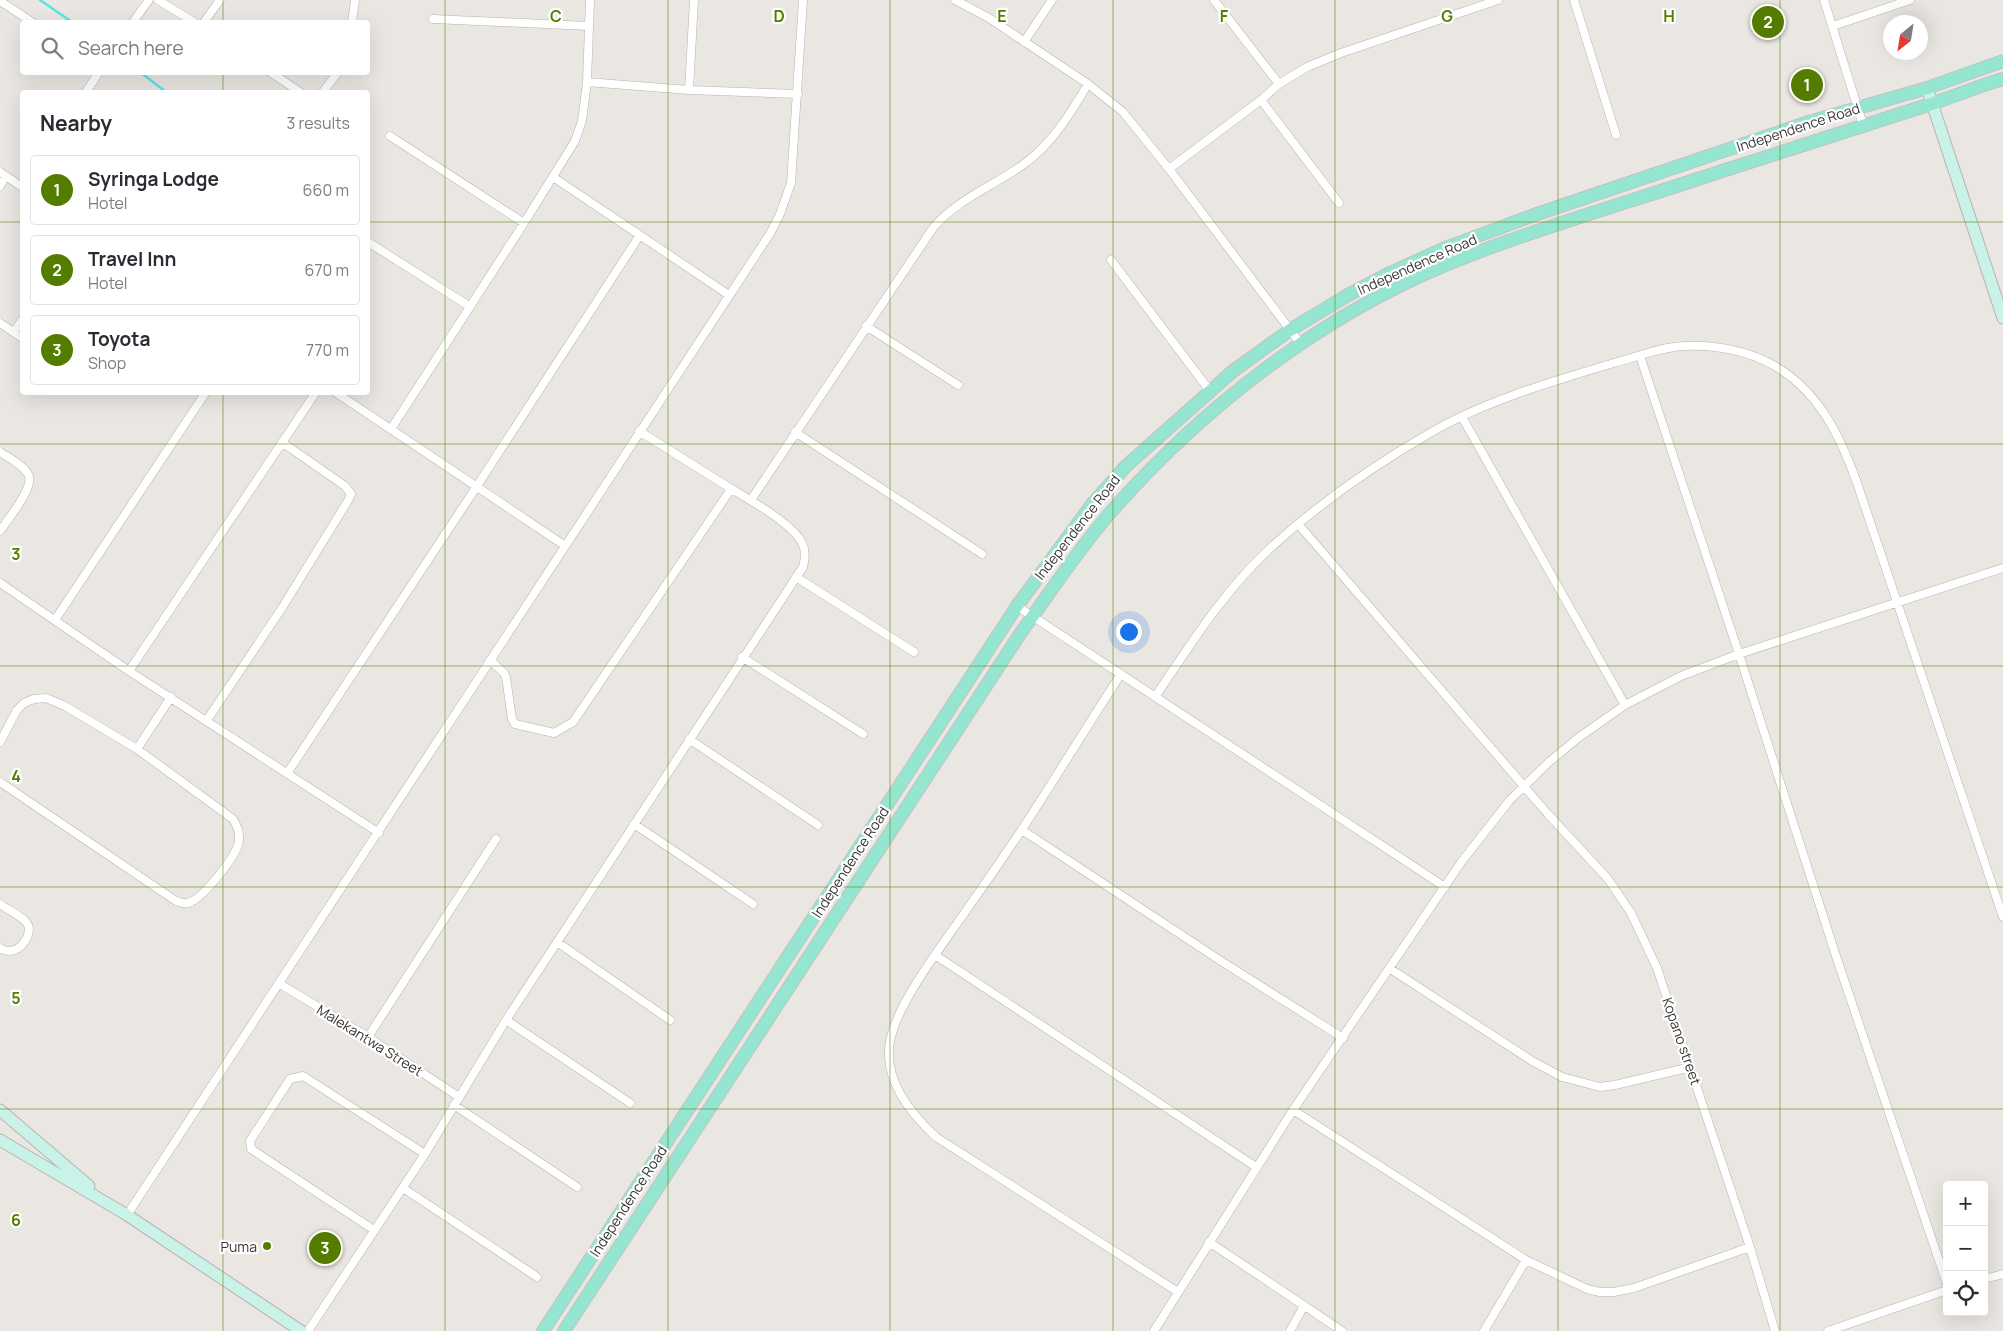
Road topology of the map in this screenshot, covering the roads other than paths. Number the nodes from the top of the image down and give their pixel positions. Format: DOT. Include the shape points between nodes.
graph roads {
  1 [pos="149,0"];
  2 [pos="158,0"];
  3 [pos="220,0"];
  4 [pos="355,0"];
  5 [pos="590,0"];
  6 [pos="694,0"];
  7 [pos="803,0"];
  8 [pos="954,0"];
  9 [pos="1052,0"];
  10 [pos="1214,0"];
  11 [pos="1574,0"];
  12 [pos="1824,0"];
  13 [pos="1910,0"];
  14 [pos="0,1"];
  15 [pos="1494,1"];
  16 [pos="433,19"];
  17 [pos="29,20"];
  18 [pos="135,20"];
  19 [pos="191,20"];
  20 [pos="205,20"];
  21 [pos="352,20"];
  22 [pos="589,26"];
  23 [pos="1833,26"];
  24 [pos="1024,42"];
  25 [pos="2003,61"];
  26 [pos="97,75"];
  27 [pos="274,75"];
  28 [pos="336,75"];
  29 [pos="2003,79"];
  30 [pos="587,82"];
  31 [pos="1088,84"];
  32 [pos="1279,84"];
  33 [pos="1927,88"];
  34 [pos="87,90"];
  35 [pos="297,90"];
  36 [pos="324,90"];
  37 [pos="688,90"];
  38 [pos="798,94"];
  39 [pos="1261,100"];
  40 [pos="1932,104"];
  41 [pos="1858,108"];
  42 [pos="1863,125"];
  43 [pos="1616,135"];
  44 [pos="390,136"];
  45 [pos="1169,169"];
  46 [pos="3,174"];
  47 [pos="554,177"];
  48 [pos="0,186"];
  49 [pos="20,186"];
  50 [pos="1339,203"];
  51 [pos="524,223"];
  52 [pos="640,235"];
  53 [pos="370,243"];
  54 [pos="1111,260"];
  55 [pos="728,295"];
  56 [pos="469,306"];
  57 [pos="2003,318"];
  58 [pos="0,323"];
  59 [pos="20,323"];
  60 [pos="866,326"];
  61 [pos="1290,330"];
  62 [pos="14,332"];
  63 [pos="20,336"];
  64 [pos="1300,343"];
  65 [pos="1640,356"];
  66 [pos="958,385"];
  67 [pos="1210,391"];
  68 [pos="204,395"];
  69 [pos="314,395"];
  70 [pos="340,395"];
  71 [pos="1462,417"];
  72 [pos="391,429"];
  73 [pos="639,431"];
  74 [pos="795,432"];
  75 [pos="283,443"];
  76 [pos="0,452"];
  77 [pos="477,486"];
  78 [pos="731,489"];
  79 [pos="751,500"];
  80 [pos="1299,525"];
  81 [pos="0,531"];
  82 [pos="564,544"];
  83 [pos="982,554"];
  84 [pos="2003,568"];
  85 [pos="796,577"];
  86 [pos="0,583"];
  87 [pos="1898,602"];
  88 [pos="1017,606"];
  89 [pos="1033,616"];
  90 [pos="55,620"];
  91 [pos="914,652"];
  92 [pos="1740,654"];
  93 [pos="742,657"];
  94 [pos="490,660"];
  95 [pos="129,671"];
  96 [pos="1121,674"];
  97 [pos="171,697"];
  98 [pos="1155,697"];
  99 [pos="1625,705"];
  100 [pos="207,720"];
  101 [pos="863,734"];
  102 [pos="688,739"];
  103 [pos="0,742"];
  104 [pos="137,749"];
  105 [pos="288,772"];
  106 [pos="0,782"];
  107 [pos="1524,785"];
  108 [pos="634,824"];
  109 [pos="818,825"];
  110 [pos="1022,830"];
  111 [pos="379,833"];
  112 [pos="496,839"];
  113 [pos="1445,887"];
  114 [pos="0,904"];
  115 [pos="753,904"];
  116 [pos="2003,917"];
  117 [pos="557,942"];
  118 [pos="0,948"];
  119 [pos="935,955"];
  120 [pos="1389,968"];
  121 [pos="280,984"];
  122 [pos="506,1020"];
  123 [pos="670,1020"];
  124 [pos="368,1037"];
  125 [pos="1343,1038"];
  126 [pos="1691,1068"];
  127 [pos="459,1098"];
  128 [pos="630,1103"];
  129 [pos="454,1105"];
  130 [pos="0,1110"];
  131 [pos="1293,1110"];
  132 [pos="0,1140"];
  133 [pos="425,1154"];
  134 [pos="1256,1167"];
  135 [pos="577,1187"];
  136 [pos="403,1188"];
  137 [pos="105,1201"];
  138 [pos="127,1215"];
  139 [pos="374,1230"];
  140 [pos="1208,1242"];
  141 [pos="1750,1247"];
  142 [pos="1526,1260"];
  143 [pos="1943,1272"];
  144 [pos="2003,1274"];
  145 [pos="536,1277"];
  146 [pos="1988,1279"];
  147 [pos="1943,1291"];
  148 [pos="1178,1292"];
  149 [pos="1304,1306"];
  150 [pos="301,1331"];
  151 [pos="308,1331"];
  152 [pos="543,1331"];
  153 [pos="564,1331"];
  154 [pos="1154,1331"];
  155 [pos="1290,1331"];
  156 [pos="1342,1331"];
  157 [pos="1484,1331"];
  158 [pos="1775,1331"];
  159 [pos="1828,1331"];
  1 -- 18 [label="street"];
  2 -- 19 [label="street"];
  3 -- 20 [label="street"];
  4 -- 21 [label="street"];
  5 -- 22 [label="street"];
  6 -- 37 [label="street"];
  7 -- 38 [label="street"];
  8 -- 24 [label="street" via="989,18"];
  9 -- 24 [label="street"];
  10 -- 32 [label="street"];
  11 -- 43 [label="street"];
  12 -- 23 [label="street"];
  13 -- 23 [label="street"];
  14 -- 17 [label="street"];
  15 -- 32 [label="street" via="1340,53"];
  16 -- 22 [label="street"];
  22 -- 30 [label="street"];
  23 -- 41 [label="street"];
  24 -- 31 [label="street"];
  25 -- 33 [label="main road, Independence Road"];
  26 -- 34 [label="street"];
  27 -- 35 [label="street"];
  28 -- 36 [label="street"];
  29 -- 40 [label="main road, Independence Road"];
  30 -- 37 [label="street"];
  30 -- 47 [label="street" via="582,122"];
  31 -- 45 [label="street" via="1133,122"];
  31 -- 60 [label="street" via="1073,111 1042,150 1008,175 961,202 937,222"];
  32 -- 39 [label="street"];
  33 -- 40 [label="street"];
  33 -- 41 [label="main road, Independence Road"];
  37 -- 38 [label="street"];
  38 -- 55 [label="street" via="793,170 788,194 771,232"];
  39 -- 45 [label="street"];
  39 -- 50 [label="street"];
  40 -- 42 [label="main road, Independence Road"];
  40 -- 57 [label="street"];
  41 -- 42 [label="street"];
  41 -- 61 [label="main road, Independence Road" via="1534,215 1445,248 1382,277"];
  42 -- 64 [label="main road, Independence Road" via="1449,264 1352,312"];
  44 -- 51 [label="street"];
  45 -- 61 [label="street"];
  46 -- 48 [label="street"];
  46 -- 49 [label="street"];
  47 -- 51 [label="street"];
  47 -- 52 [label="street"];
  51 -- 56 [label="street"];
  52 -- 55 [label="street"];
  52 -- 77 [label="street"];
  53 -- 56 [label="street"];
  54 -- 67 [label="street"];
  55 -- 73 [label="street"];
  56 -- 72 [label="street"];
  58 -- 62 [label="street"];
  59 -- 62 [label="street"];
  60 -- 66 [label="street"];
  60 -- 74 [label="street"];
  61 -- 64 [label="street"];
  61 -- 67 [label="main road, Independence Road"];
  62 -- 63 [label="street"];
  64 -- 89 [label="main road, Independence Road" via="1244,384 1142,478 1108,516"];
  65 -- 71 [label="street" via="1574,375"];
  65 -- 87 [label="street" via="1681,346 1719,348 1774,365 1807,390 1835,428"];
  65 -- 92 [label="street"];
  67 -- 88 [label="main road, Independence Road" via="1126,466 1092,503"];
  68 -- 90 [label="street"];
  69 -- 75 [label="street"];
  70 -- 72 [label="street"];
  71 -- 80 [label="street" via="1431,432 1348,485"];
  71 -- 99 [label="street"];
  72 -- 77 [label="street"];
  73 -- 78 [label="street"];
  73 -- 82 [label="street"];
  74 -- 79 [label="street"];
  74 -- 83 [label="street"];
  75 -- 95 [label="street"];
  75 -- 100 [label="street" via="345,486 350,494 329,535"];
  76 -- 81 [label="street" via="24,469 30,482"];
  77 -- 82 [label="street"];
  77 -- 105 [label="street"];
  78 -- 79 [label="street"];
  78 -- 94 [label="street" via="573,722 554,733 515,724 506,677"];
  79 -- 85 [label="street" via="799,538 805,557"];
  80 -- 98 [label="street" via="1272,546 1226,595"];
  80 -- 107 [label="street, Kopano street"];
  82 -- 94 [label="street"];
  84 -- 87 [label="street"];
  85 -- 91 [label="street"];
  85 -- 93 [label="street"];
  86 -- 90 [label="street"];
  87 -- 92 [label="street"];
  87 -- 116 [label="street"];
  88 -- 89 [label="street"];
  88 -- 152 [label="main road, Independence Road"];
  89 -- 96 [label="street"];
  89 -- 153 [label="main road, Independence Road"];
  90 -- 95 [label="street"];
  92 -- 99 [label="street" via="1674,679"];
  92 -- 143 [label="street" via="1835,953"];
  93 -- 101 [label="street"];
  93 -- 102 [label="street"];
  94 -- 111 [label="street"];
  95 -- 97 [label="street"];
  96 -- 98 [label="street"];
  96 -- 110 [label="street"];
  97 -- 100 [label="street"];
  97 -- 104 [label="street"];
  98 -- 113 [label="street"];
  99 -- 107 [label="street" via="1578,738"];
  100 -- 105 [label="street"];
  102 -- 108 [label="street"];
  102 -- 109 [label="street"];
  103 -- 104 [label="street" via="24,703 46,698"];
  104 -- 106 [label="street" via="233,819 238,828 238,844 234,853 210,886 187,904 176,901"];
  105 -- 111 [label="street"];
  107 -- 113 [label="street" via="1487,828"];
  107 -- 126 [label="street, Kopano street" via="1608,879 1632,913 1657,968"];
  108 -- 115 [label="street"];
  108 -- 117 [label="street"];
  110 -- 119 [label="street"];
  110 -- 125 [label="street"];
  111 -- 121 [label="street"];
  112 -- 124 [label="street"];
  113 -- 120 [label="street"];
  114 -- 118 [label="street" via="27,922 30,928 18,949 6,952"];
  117 -- 122 [label="street"];
  117 -- 123 [label="street"];
  119 -- 134 [label="street"];
  119 -- 148 [label="street" via="912,991 893,1028 889,1044 890,1064 897,1087 913,1114 936,1137 966,1158"];
  120 -- 125 [label="street"];
  120 -- 126 [label="street" via="1562,1077 1600,1087"];
  121 -- 124 [label="street, Malekantwa Street"];
  121 -- 138 [label="street"];
  122 -- 127 [label="street"];
  122 -- 128 [label="street"];
  124 -- 127 [label="street, Malekantwa Street"];
  125 -- 131 [label="street"];
  126 -- 141 [label="street, Kopano street"];
  127 -- 129 [label="street"];
  129 -- 133 [label="street"];
  129 -- 135 [label="street"];
  130 -- 137 [label="street"];
  131 -- 134 [label="street"];
  131 -- 142 [label="street"];
  132 -- 137 [label="street"];
  133 -- 136 [label="street"];
  133 -- 139 [label="street" via="302,1076 290,1079 250,1142 251,1150"];
  134 -- 140 [label="street"];
  136 -- 139 [label="street"];
  136 -- 145 [label="street"];
  137 -- 138 [label="street"];
  138 -- 150 [label="street"];
  139 -- 151 [label="street"];
  140 -- 148 [label="street"];
  140 -- 149 [label="street"];
  141 -- 142 [label="street" via="1614,1292 1587,1289"];
  141 -- 158 [label="street, Kopano street"];
  142 -- 157 [label="street"];
  144 -- 146 [label="street"];
  147 -- 159 [label="street"];
  148 -- 154 [label="street"];
  149 -- 155 [label="street"];
  149 -- 156 [label="street"];
}
